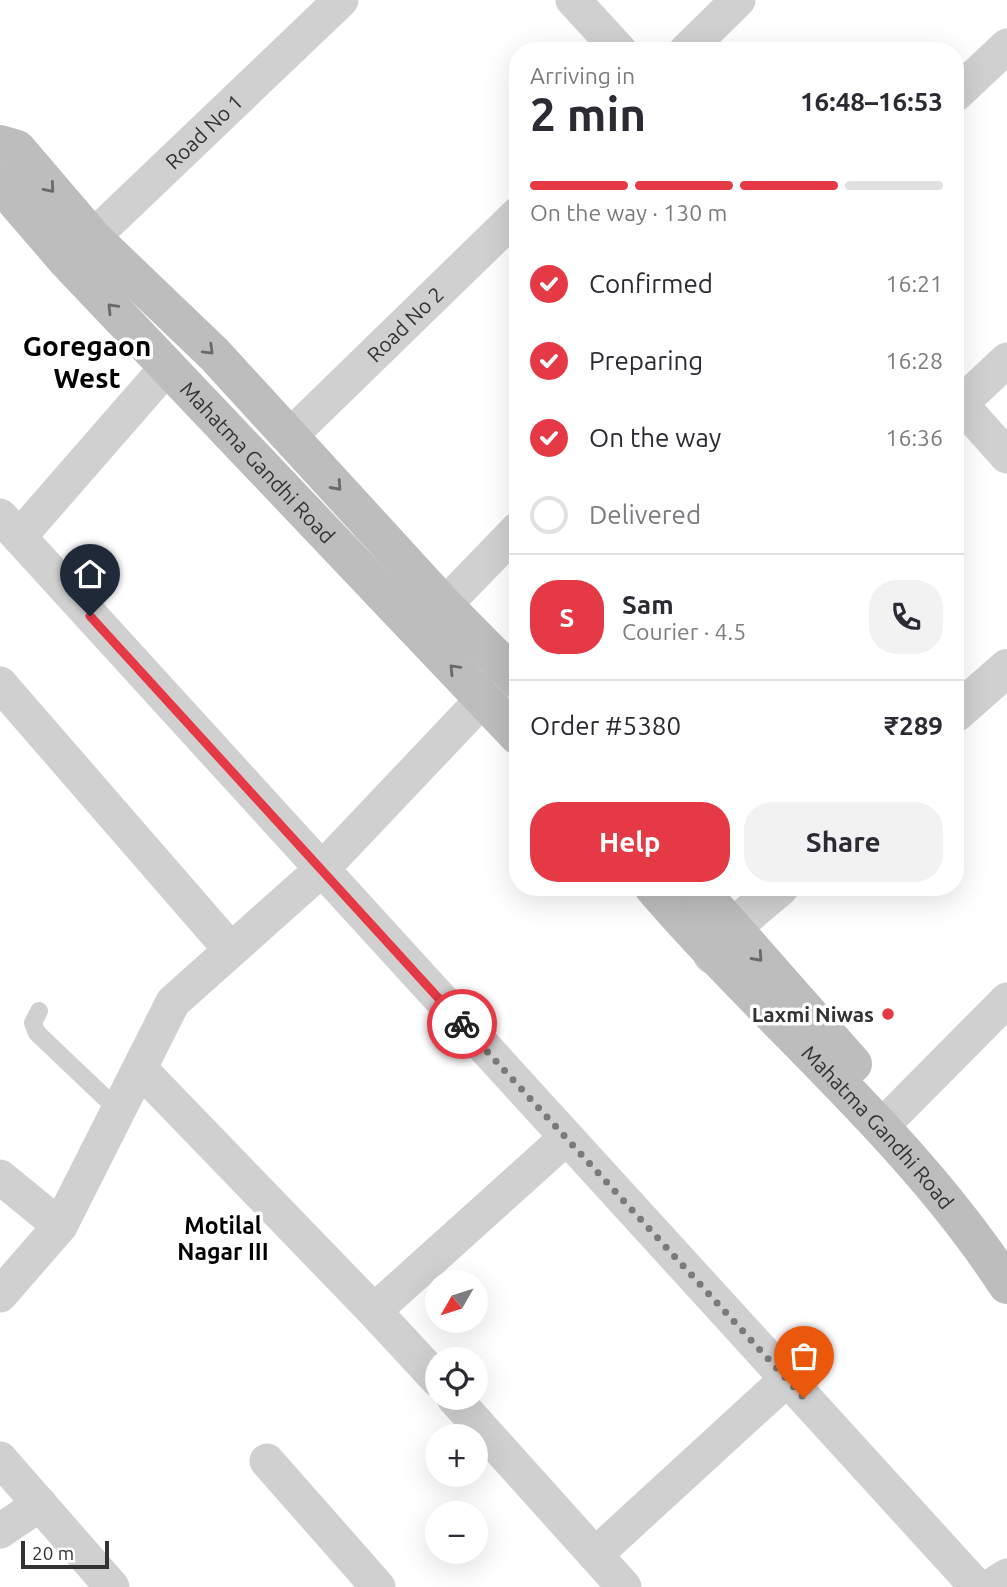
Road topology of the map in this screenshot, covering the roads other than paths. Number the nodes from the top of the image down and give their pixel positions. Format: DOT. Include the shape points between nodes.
graph roads {
  1 [pos="341,0"];
  2 [pos="573,0"];
  3 [pos="738,0"];
  4 [pos="612,42"];
  5 [pos="695,42"];
  6 [pos="1007,46"];
  7 [pos="964,86"];
  8 [pos="0,144"];
  9 [pos="0,183"];
  10 [pos="509,223"];
  11 [pos="80,250"];
  12 [pos="1007,360"];
  13 [pos="168,366"];
  14 [pos="964,397"];
  15 [pos="964,410"];
  16 [pos="291,435"];
  17 [pos="1007,456"];
  18 [pos="10,527"];
  19 [pos="509,538"];
  20 [pos="444,605"];
  21 [pos="418,632"];
  22 [pos="1007,668"];
  23 [pos="509,671"];
  24 [pos="509,679"];
  25 [pos="0,684"];
  26 [pos="1007,692"];
  27 [pos="482,698"];
  28 [pos="964,706"];
  29 [pos="509,726"];
  30 [pos="964,730"];
  31 [pos="321,870"];
  32 [pos="667,896"];
  33 [pos="743,896"];
  34 [pos="764,896"];
  35 [pos="712,925"];
  36 [pos="231,950"];
  37 [pos="1007,1000"];
  38 [pos="39,1011"];
  39 [pos="140,1069"];
  40 [pos="119,1111"];
  41 [pos="888,1119"];
  42 [pos="566,1138"];
  43 [pos="0,1177"];
  44 [pos="60,1226"];
  45 [pos="1007,1246"];
  46 [pos="1007,1285"];
  47 [pos="0,1295"];
  48 [pos="374,1311"];
  49 [pos="425,1366"];
  50 [pos="787,1378"];
  51 [pos="465,1410"];
  52 [pos="0,1458"];
  53 [pos="267,1461"];
  54 [pos="40,1504"];
  55 [pos="0,1531"];
  56 [pos="595,1555"];
  57 [pos="1007,1576"];
  58 [pos="112,1587"];
  59 [pos="378,1587"];
  60 [pos="624,1587"];
  61 [pos="977,1587"];
  62 [pos="990,1587"];
  1 -- 11 [label="street, Road No 1"];
  2 -- 4 [label="street"];
  3 -- 5 [label="street"];
  6 -- 7 [label="street"];
  8 -- 11 [label="main road, Mahatma Gandhi Road, one-way" via="16,149"];
  9 -- 11 [label="main road, Mahatma Gandhi Road"];
  10 -- 16 [label="street, Road No 2"];
  13 -- 11 [label="main road, Mahatma Gandhi Road, one-way"];
  11 -- 16 [label="main road, Mahatma Gandhi Road, one-way" via="214,354"];
  12 -- 14 [label="street"];
  13 -- 18 [label="street"];
  13 -- 21 [label="main road, Mahatma Gandhi Road"];
  15 -- 17 [label="street"];
  16 -- 20 [label="main road, Mahatma Gandhi Road, one-way"];
  18 -- 31 [label="street"];
  19 -- 20 [label="street"];
  20 -- 21 [label="street"];
  20 -- 23 [label="main road, Mahatma Gandhi Road"];
  27 -- 21 [label="main road, Mahatma Gandhi Road, one-way"];
  22 -- 28 [label="street"];
  24 -- 27 [label="street"];
  25 -- 36 [label="street"];
  26 -- 30 [label="street"];
  27 -- 29 [label="main road, Mahatma Gandhi Road"];
  27 -- 31 [label="street"];
  31 -- 36 [label="street"];
  31 -- 42 [label="street"];
  32 -- 35 [label="main road, Mahatma Gandhi Road"];
  33 -- 35 [label="street"];
  34 -- 35 [label="street"];
  35 -- 41 [label="main road, Mahatma Gandhi Road"];
  36 -- 39 [label="street" via="173,1002"];
  37 -- 41 [label="street"];
  38 -- 40 [label="lane" via="33,1023 37,1033"];
  39 -- 40 [label="street"];
  39 -- 48 [label="street"];
  40 -- 44 [label="street"];
  41 -- 45 [label="main road, Mahatma Gandhi Road" via="975,1203"];
  41 -- 46 [label="main road, Mahatma Gandhi Road"];
  42 -- 48 [label="street"];
  42 -- 50 [label="street"];
  43 -- 44 [label="street"];
  44 -- 47 [label="street"];
  48 -- 49 [label="street"];
  50 -- 56 [label="street"];
  50 -- 61 [label="street"];
  51 -- 56 [label="street"];
  52 -- 54 [label="street"];
  53 -- 59 [label="street"];
  54 -- 55 [label="street"];
  54 -- 58 [label="street"];
  56 -- 60 [label="street"];
  57 -- 62 [label="street"];
}
